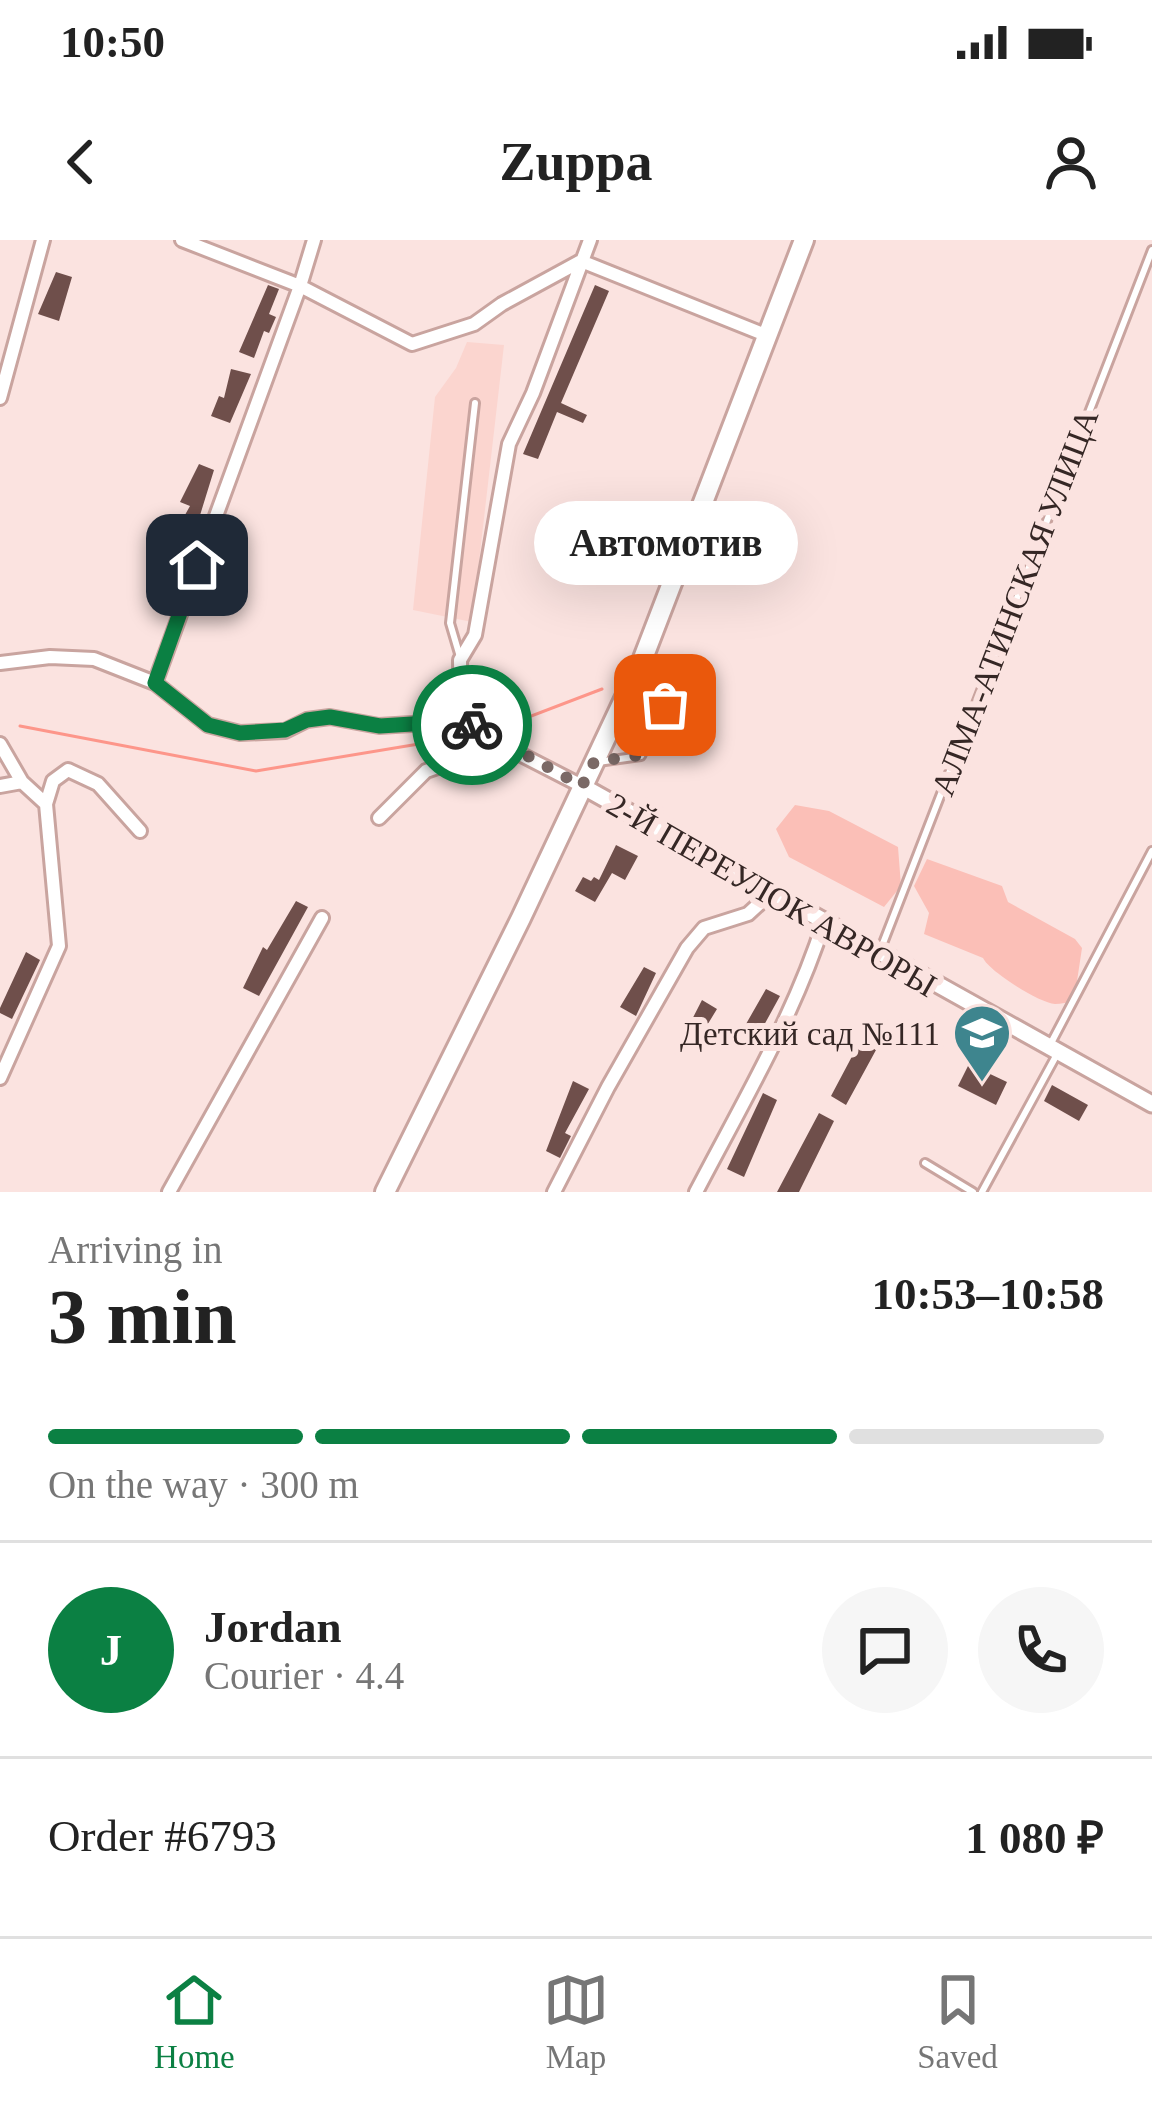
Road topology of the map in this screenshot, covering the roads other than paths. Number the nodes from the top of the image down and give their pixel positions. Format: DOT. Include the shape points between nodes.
graph roads {
  1 [pos="43,240"];
  2 [pos="182,240"];
  3 [pos="314,240"];
  4 [pos="590,240"];
  5 [pos="804,240"];
  6 [pos="1152,250"];
  7 [pos="581,261"];
  8 [pos="300,286"];
  9 [pos="768,336"];
  10 [pos="0,398"];
  11 [pos="476,403"];
  12 [pos="460,660"];
  13 [pos="642,662"];
  14 [pos="0,663"];
  15 [pos="155,683"];
  16 [pos="460,721"];
  17 [pos="0,744"];
  18 [pos="510,749"];
  19 [pos="594,762"];
  20 [pos="22,782"];
  21 [pos="0,786"];
  22 [pos="582,786"];
  23 [pos="46,804"];
  24 [pos="379,818"];
  25 [pos="140,831"];
  26 [pos="1152,851"];
  27 [pos="771,893"];
  28 [pos="322,918"];
  29 [pos="824,922"];
  30 [pos="878,954"];
  31 [pos="1053,1050"];
  32 [pos="0,1078"];
  33 [pos="1152,1104"];
  34 [pos="926,1163"];
  35 [pos="170,1192"];
  36 [pos="385,1192"];
  37 [pos="554,1192"];
  38 [pos="696,1192"];
  39 [pos="973,1192"];
  40 [pos="982,1192"];
  1 -- 10 [label="street"];
  2 -- 8 [label="street"];
  3 -- 8 [label="street"];
  4 -- 7 [label="street"];
  5 -- 9 [label="main road"];
  6 -- 30 [label="lane, АЛМА-АТИНСКАЯ УЛИЦА"];
  7 -- 8 [label="street" via="474,325 412,344"];
  7 -- 9 [label="street"];
  7 -- 12 [label="street" via="509,444 475,634"];
  8 -- 15 [label="street"];
  9 -- 13 [label="main road"];
  11 -- 12 [label="lane" via="450,623"];
  12 -- 16 [label="street"];
  13 -- 19 [label="main road"];
  13 -- 19 [label="lane" via="665,705 640,755"];
  14 -- 15 [label="street" via="94,659"];
  15 -- 16 [label="street" via="208,725 240,733 330,717 380,726"];
  16 -- 18 [label="street"];
  17 -- 20 [label="street"];
  18 -- 22 [label="street"];
  18 -- 24 [label="street" via="426,771"];
  19 -- 22 [label="main road"];
  20 -- 21 [label="street"];
  20 -- 23 [label="street"];
  22 -- 27 [label="street, 2-Й ПЕРЕУЛОК АВРОРЫ"];
  22 -- 36 [label="main road"];
  23 -- 25 [label="street" via="52,781 68,770 98,784"];
  23 -- 32 [label="street" via="59,946"];
  26 -- 31 [label="lane"];
  27 -- 29 [label="street, 2-Й ПЕРЕУЛОК АВРОРЫ"];
  27 -- 37 [label="street" via="748,914 704,928 687,948"];
  28 -- 35 [label="street"];
  29 -- 30 [label="street, 2-Й ПЕРЕУЛОК АВРОРЫ"];
  29 -- 38 [label="street" via="773,1044"];
  30 -- 31 [label="street, 2-Й ПЕРЕУЛОК АВРОРЫ"];
  31 -- 33 [label="street, 2-Й ПЕРЕУЛОК АВРОРЫ"];
  31 -- 40 [label="lane"];
  34 -- 39 [label="lane"];
}
